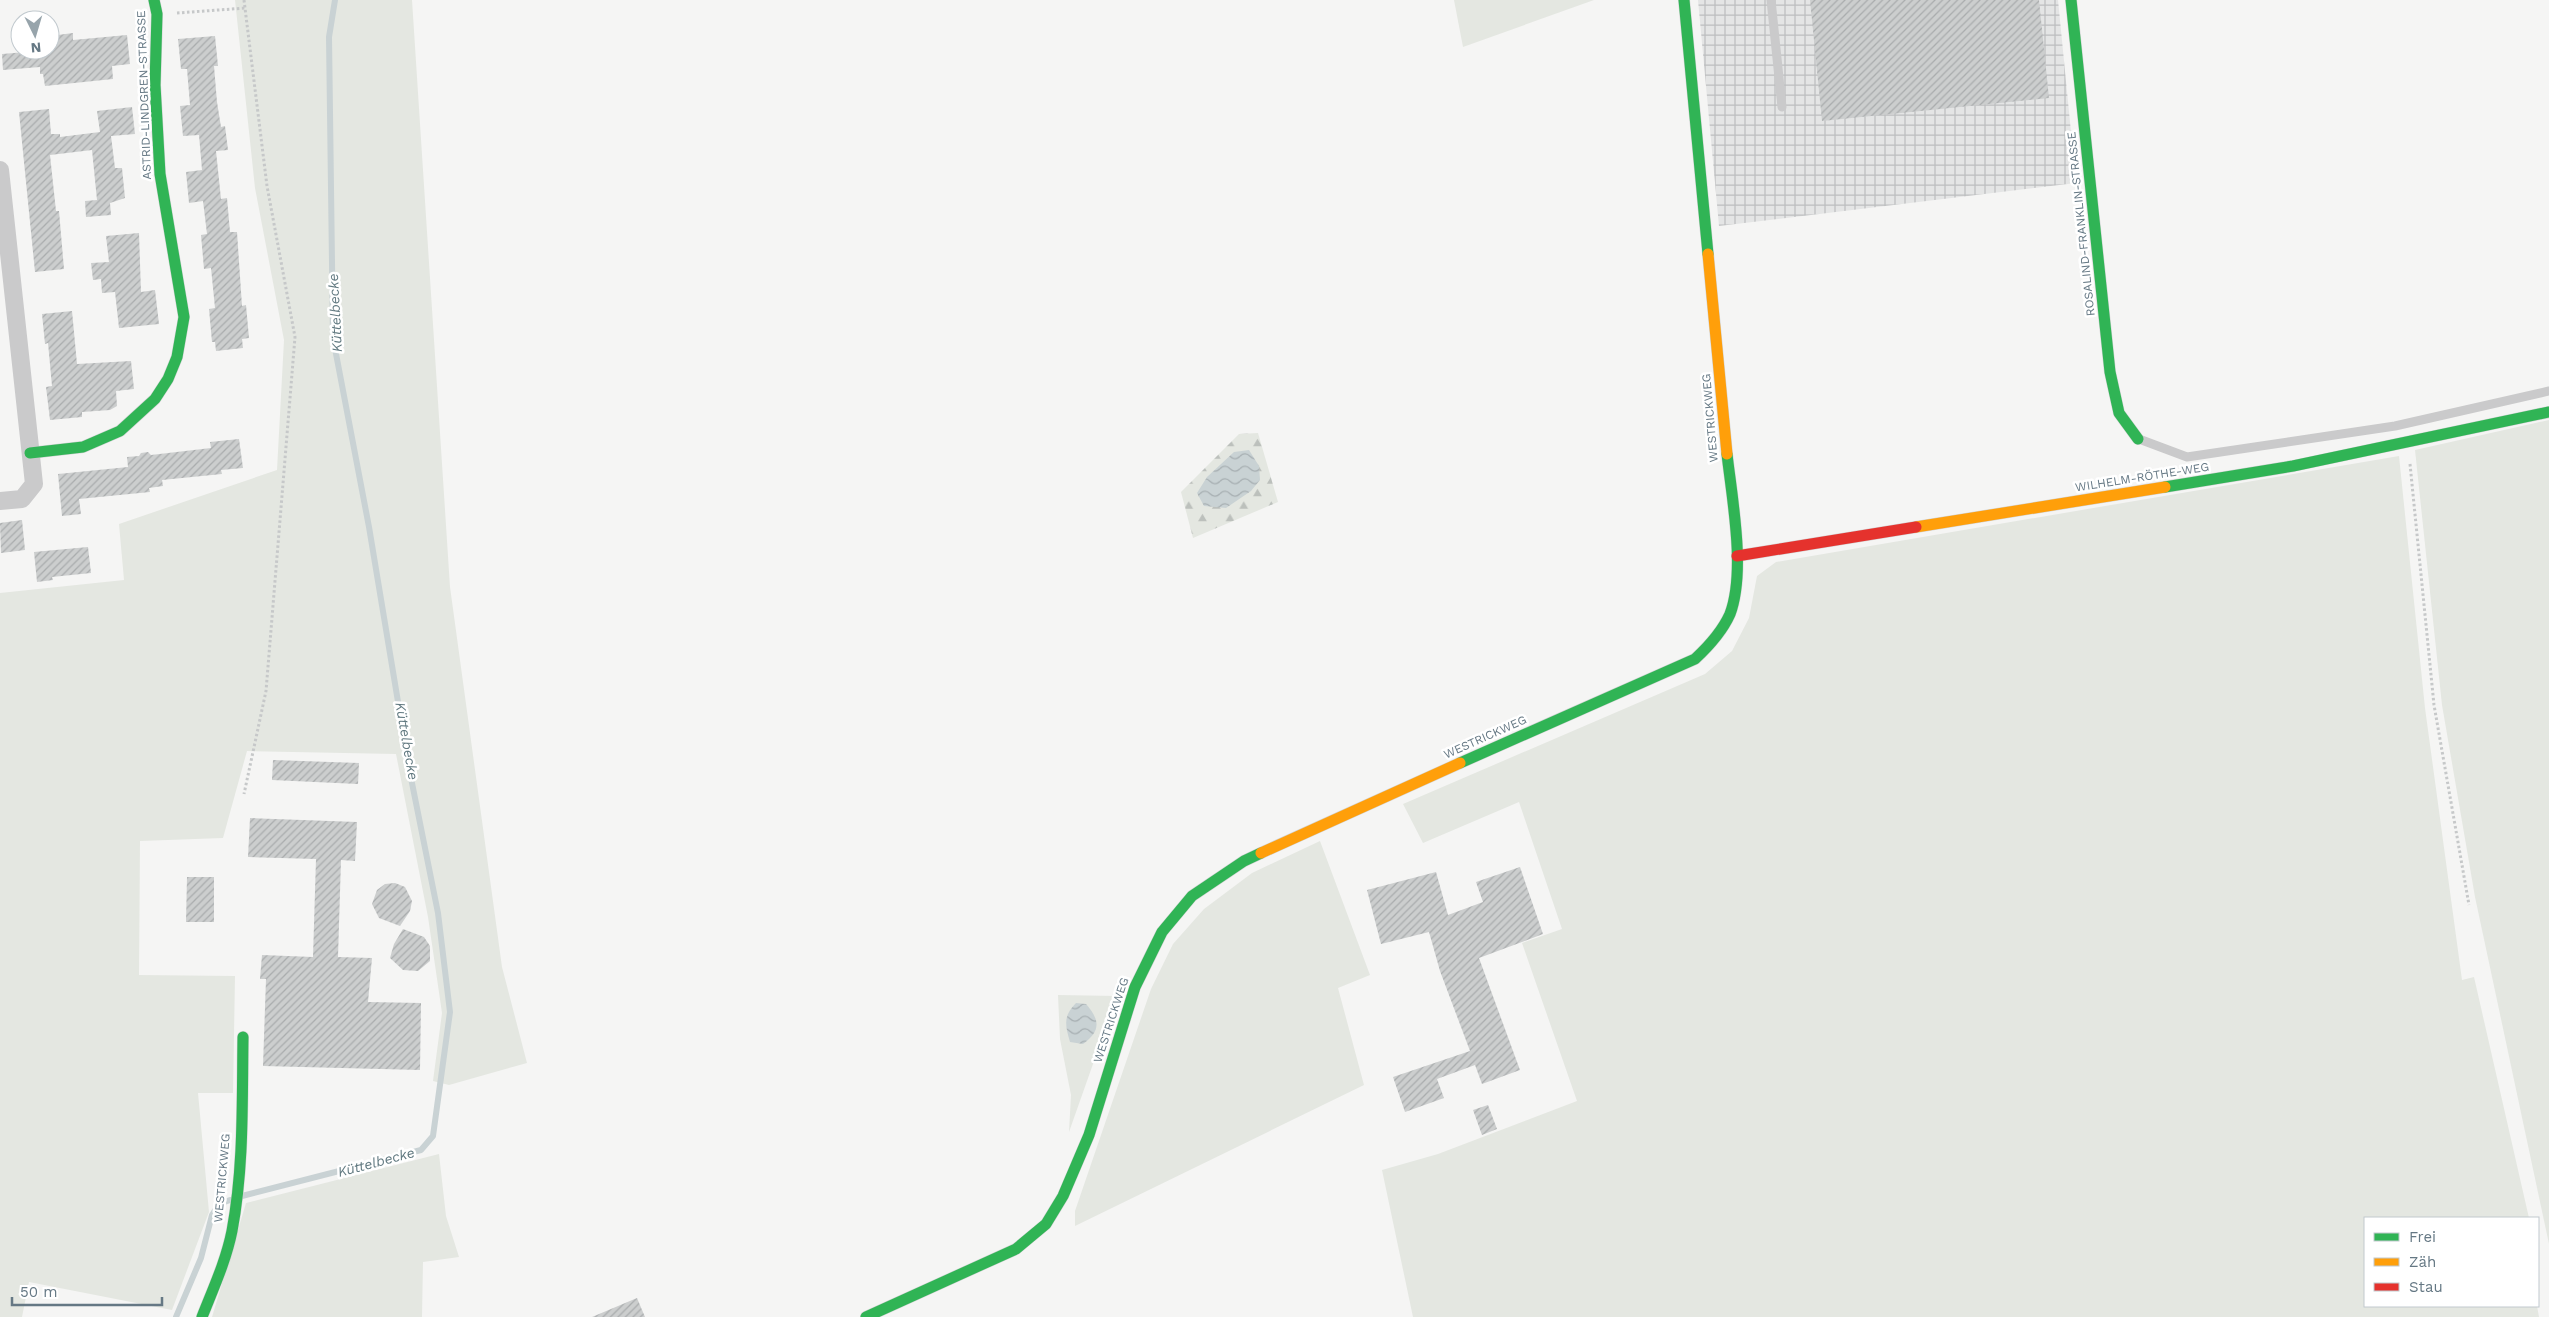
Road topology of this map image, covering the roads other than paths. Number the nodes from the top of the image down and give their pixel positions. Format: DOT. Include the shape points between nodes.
graph roads {
  1 [pos="154,0"];
  2 [pos="1684,0"];
  3 [pos="1770,0"];
  4 [pos="2071,0"];
  5 [pos="1782,107"];
  6 [pos="0,170"];
  7 [pos="7,310"];
  8 [pos="2549,391"];
  9 [pos="2549,412"];
  10 [pos="2138,439"];
  11 [pos="30,453"];
  12 [pos="0,502"];
  13 [pos="1737,556"];
  14 [pos="243,1037"];
  15 [pos="202,1317"];
  16 [pos="866,1317"];
  1 -- 11 [label="street, ASTRID-LINDGREN-STRASSE" via="160,174 184,317 177,357 155,398 120,431 83,447"];
  2 -- 13 [label="street, WESTRICKWEG"];
  3 -- 5 [label="lane"];
  4 -- 10 [label="street, ROSALIND-FRANKLIN-STRASSE" via="2110,372 2119,413"];
  6 -- 7 [label="street"];
  7 -- 11 [label="street"];
  8 -- 10 [label="lane" via="2395,426 2187,457"];
  9 -- 13 [label="street, WILHELM-RÖTHE-WEG" via="2293,466"];
  11 -- 12 [label="street" via="34,484 22,499"];
  13 -- 16 [label="street, WESTRICKWEG" via="1737,589 1731,612 1717,639 1695,659 1305,832 1244,861 1192,896 1162,932 1134,987 1089,1135 1063,1196 1046,1224 1016,1249"];
  14 -- 15 [label="street, WESTRICKWEG" via="240,1144 232,1230"];
}
